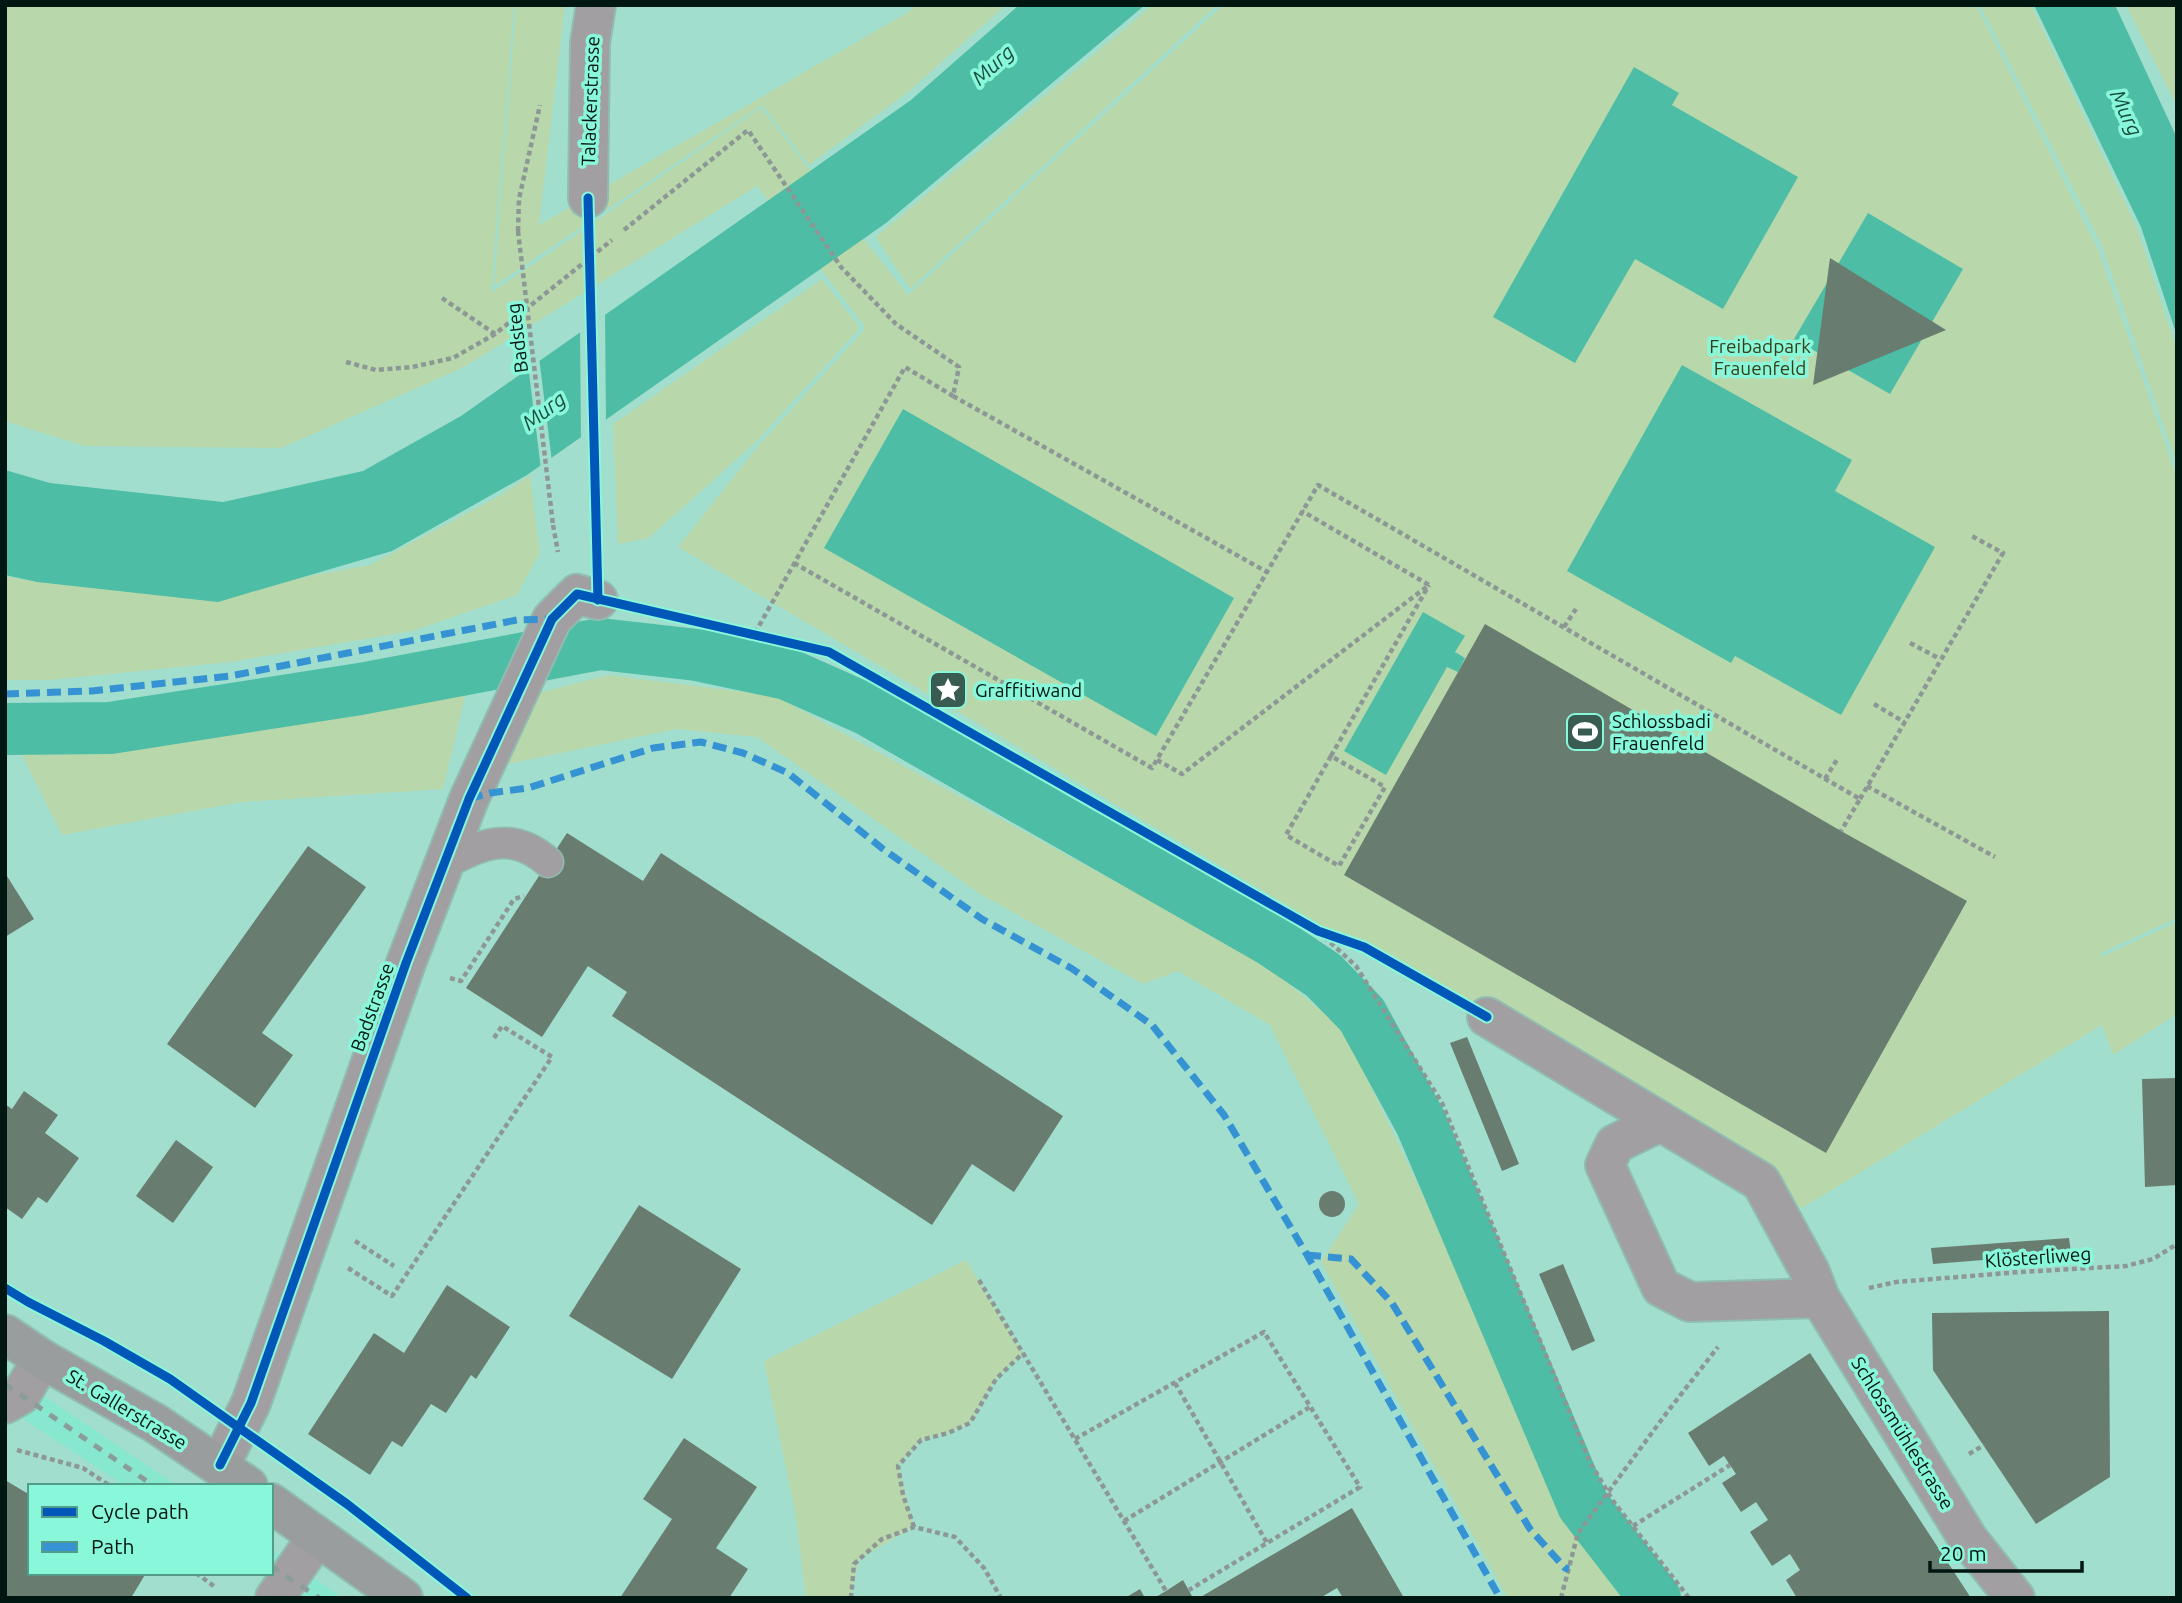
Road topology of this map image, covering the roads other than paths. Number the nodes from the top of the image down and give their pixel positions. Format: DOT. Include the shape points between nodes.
graph roads {
  1 [pos="596,5"];
  2 [pos="588,198"];
  3 [pos="598,600"];
  4 [pos="548,862"];
  5 [pos="443,864"];
  6 [pos="1487,1017"];
  7 [pos="1660,1122"];
  8 [pos="1820,1298"];
  9 [pos="5,1334"];
  10 [pos="42,1359"];
  11 [pos="5,1404"];
  12 [pos="234,1476"];
  13 [pos="273,1504"];
  14 [pos="317,1537"];
  15 [pos="275,1598"];
  16 [pos="403,1598"];
  17 [pos="2015,1598"];
  1 -- 2 [label="street, Talackerstrasse" via="590,43"];
  3 -- 5 [label="street, Badstrasse" via="577,594 552,619"];
  4 -- 5 [label="lane" via="528,848 509,844 482,845"];
  5 -- 12 [label="street, Badstrasse" via="251,1403"];
  6 -- 7 [label="street, Schlossmühlestrasse"];
  7 -- 8 [label="street, Schlossmühlestrasse" via="1761,1182"];
  7 -- 8 [label="street" via="1615,1144 1605,1165 1661,1287 1690,1302"];
  8 -- 17 [label="street, Schlossmühlestrasse" via="1968,1539"];
  9 -- 10 [label="main road, St. Gallerstrasse"];
  10 -- 11 [label="street" via="21,1395"];
  10 -- 12 [label="main road, St. Gallerstrasse" via="155,1423"];
  13 -- 14 [label="main road"];
  14 -- 15 [label="street"];
  14 -- 16 [label="main road"];
}
